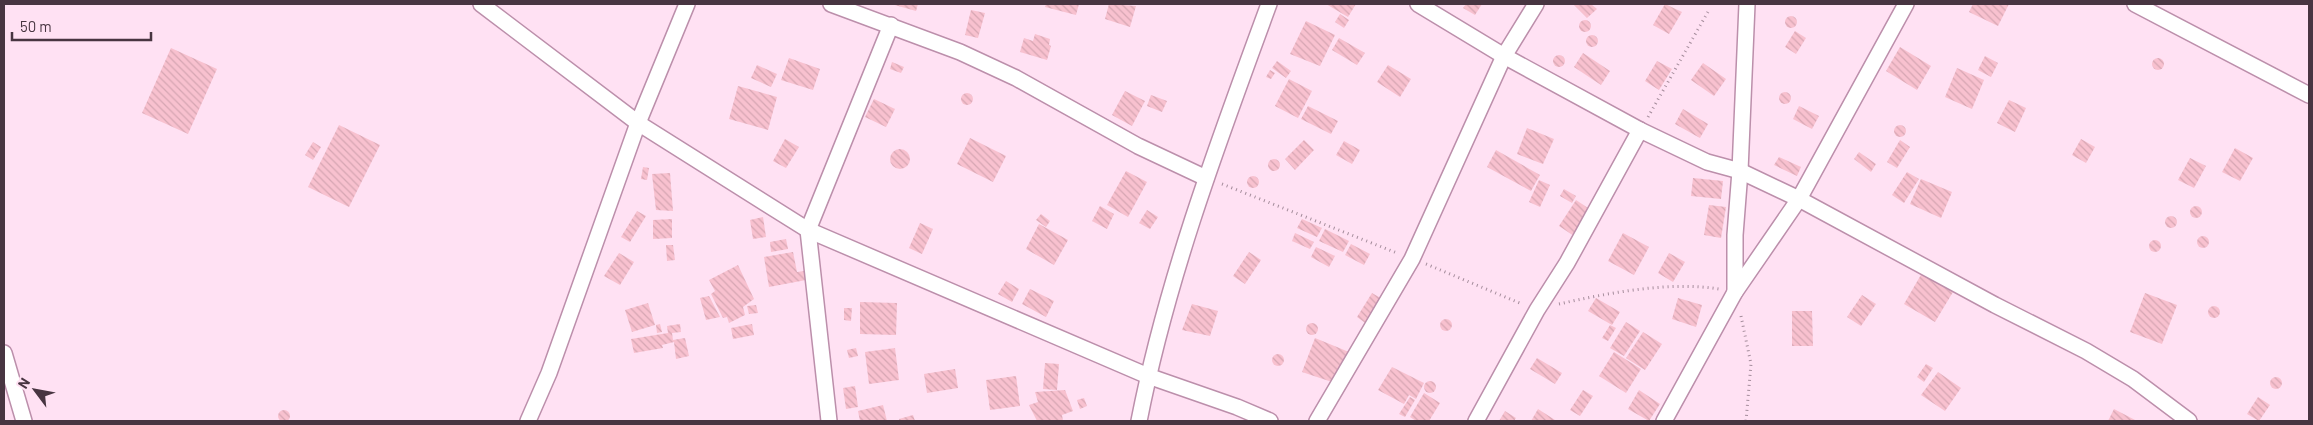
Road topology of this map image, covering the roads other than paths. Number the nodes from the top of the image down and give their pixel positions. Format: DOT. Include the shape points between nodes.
graph roads {
  1 [pos="481,4"];
  2 [pos="687,4"];
  3 [pos="832,4"];
  4 [pos="1269,4"];
  5 [pos="1418,4"];
  6 [pos="1536,4"];
  7 [pos="1747,4"];
  8 [pos="1906,4"];
  9 [pos="2135,4"];
  10 [pos="891,26"];
  11 [pos="1504,56"];
  12 [pos="2309,95"];
  13 [pos="638,123"];
  14 [pos="1640,130"];
  15 [pos="1740,171"];
  16 [pos="1206,178"];
  17 [pos="1799,199"];
  18 [pos="808,230"];
  19 [pos="1736,292"];
  20 [pos="4,353"];
  21 [pos="1148,376"];
  22 [pos="24,421"];
  23 [pos="528,421"];
  24 [pos="829,421"];
  25 [pos="1138,421"];
  26 [pos="1270,421"];
  27 [pos="1316,421"];
  28 [pos="1476,421"];
  29 [pos="1664,421"];
  30 [pos="2189,421"];
  1 -- 13 [label="street"];
  2 -- 13 [label="street"];
  3 -- 10 [label="street"];
  4 -- 16 [label="street"];
  5 -- 11 [label="street"];
  6 -- 11 [label="street"];
  7 -- 15 [label="street"];
  8 -- 17 [label="street"];
  9 -- 12 [label="street"];
  10 -- 16 [label="street" via="1016,78 1138,146"];
  10 -- 18 [label="street"];
  11 -- 14 [label="street"];
  11 -- 27 [label="street" via="1412,259"];
  13 -- 18 [label="street"];
  13 -- 23 [label="street" via="549,373"];
  14 -- 15 [label="street" via="1708,162"];
  14 -- 28 [label="street"];
  15 -- 17 [label="street"];
  15 -- 19 [label="street" via="1735,235"];
  16 -- 21 [label="street"];
  17 -- 19 [label="street"];
  17 -- 30 [label="street" via="1995,306 2086,351 2133,379"];
  18 -- 21 [label="street"];
  18 -- 24 [label="street"];
  19 -- 29 [label="street"];
  20 -- 22 [label="street"];
  21 -- 25 [label="street"];
  21 -- 26 [label="street"];
}
